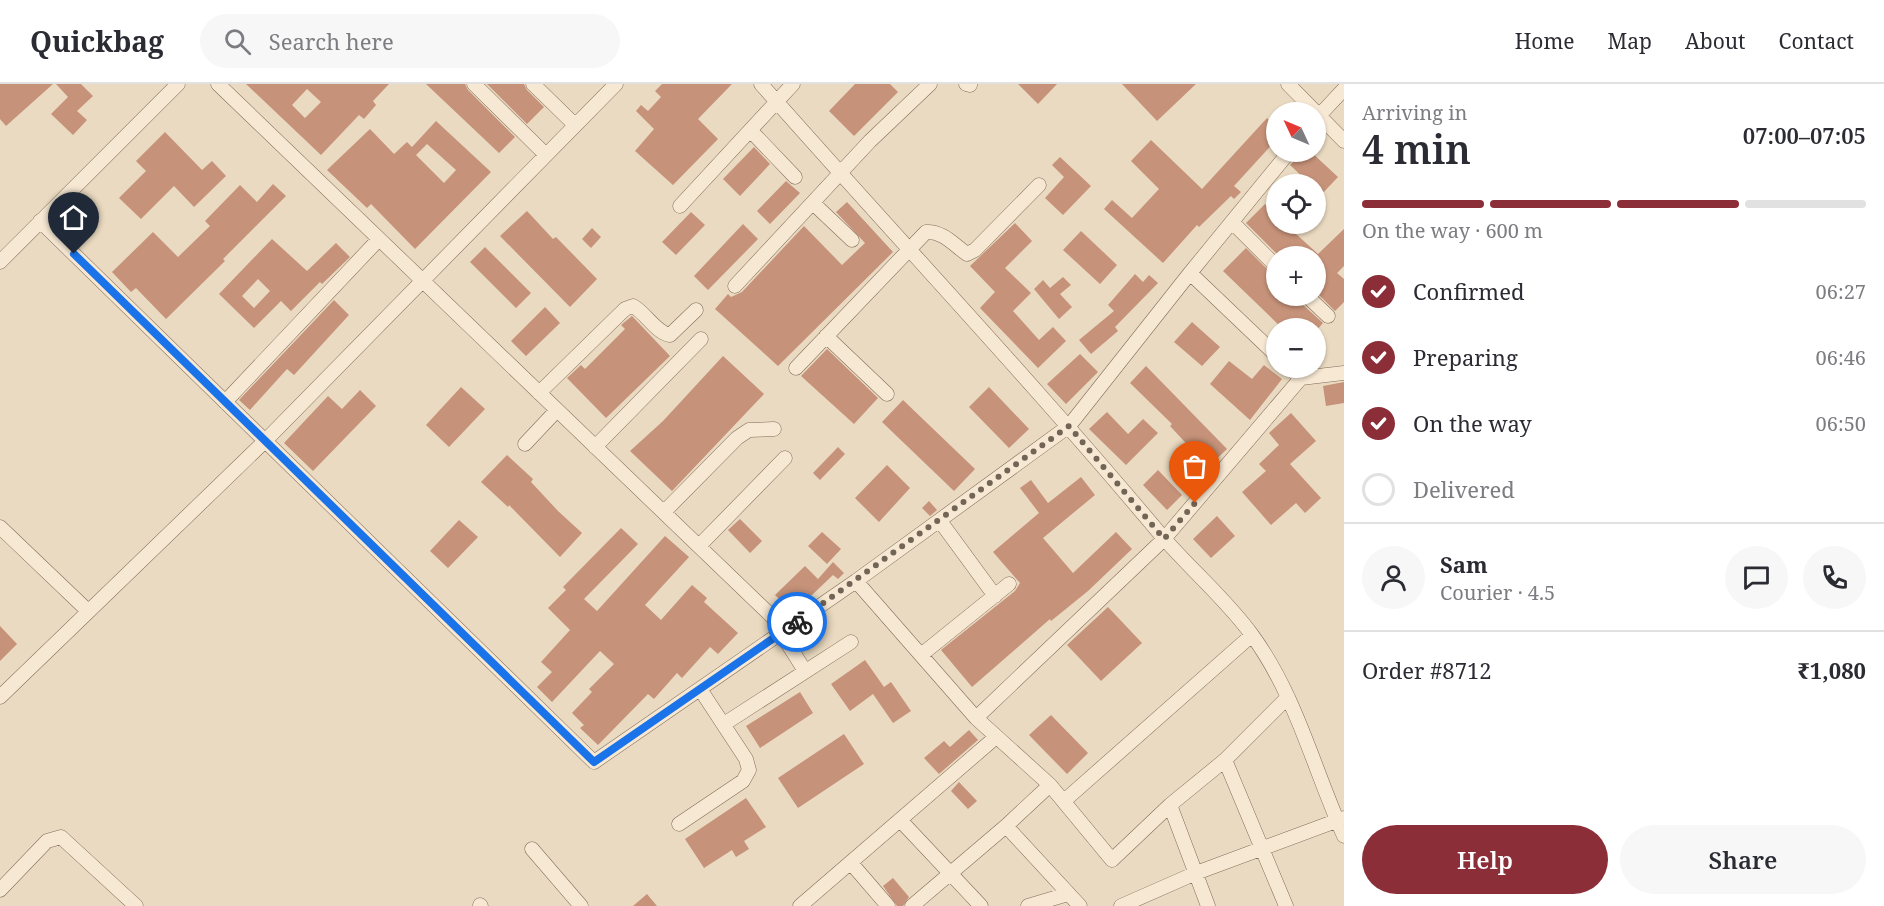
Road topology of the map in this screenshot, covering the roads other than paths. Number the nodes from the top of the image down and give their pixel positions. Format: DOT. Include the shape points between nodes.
graph roads {
  1 [pos="178,84"];
  2 [pos="218,84"];
  3 [pos="474,84"];
  4 [pos="534,84"];
  5 [pos="616,84"];
  6 [pos="762,84"];
  7 [pos="793,84"];
  8 [pos="930,84"];
  9 [pos="1288,84"];
  10 [pos="1344,89"];
  11 [pos="777,102"];
  12 [pos="1304,102"];
  13 [pos="1326,108"];
  14 [pos="575,125"];
  15 [pos="1326,125"];
  16 [pos="751,131"];
  17 [pos="1344,141"];
  18 [pos="546,155"];
  19 [pos="1281,162"];
  20 [pos="842,173"];
  21 [pos="795,177"];
  22 [pos="1039,185"];
  23 [pos="814,204"];
  24 [pos="680,206"];
  25 [pos="40,221"];
  26 [pos="1232,222"];
  27 [pos="379,239"];
  28 [pos="852,240"];
  29 [pos="907,250"];
  30 [pos="1266,256"];
  31 [pos="0,262"];
  32 [pos="1190,273"];
  33 [pos="422,280"];
  34 [pos="735,286"];
  35 [pos="1318,306"];
  36 [pos="696,310"];
  37 [pos="1328,316"];
  38 [pos="826,336"];
  39 [pos="701,339"];
  40 [pos="1266,345"];
  41 [pos="796,368"];
  42 [pos="1344,373"];
  43 [pos="1326,375"];
  44 [pos="1301,378"];
  45 [pos="539,393"];
  46 [pos="887,394"];
  47 [pos="225,402"];
  48 [pos="557,410"];
  49 [pos="1069,426"];
  50 [pos="774,429"];
  51 [pos="265,441"];
  52 [pos="525,444"];
  53 [pos="595,447"];
  54 [pos="785,458"];
  55 [pos="664,512"];
  56 [pos="940,521"];
  57 [pos="0,526"];
  58 [pos="1164,539"];
  59 [pos="699,546"];
  60 [pos="856,581"];
  61 [pos="1009,584"];
  62 [pos="995,596"];
  63 [pos="88,611"];
  64 [pos="783,632"];
  65 [pos="1252,635"];
  66 [pos="851,642"];
  67 [pos="921,655"];
  68 [pos="805,671"];
  69 [pos="700,689"];
  70 [pos="0,697"];
  71 [pos="1288,697"];
  72 [pos="976,718"];
  73 [pos="724,724"];
  74 [pos="996,737"];
  75 [pos="1225,760"];
  76 [pos="1050,785"];
  77 [pos="1064,801"];
  78 [pos="1170,805"];
  79 [pos="1341,820"];
  80 [pos="901,821"];
  81 [pos="679,824"];
  82 [pos="1006,826"];
  83 [pos="1344,836"];
  84 [pos="1262,847"];
  85 [pos="532,849"];
  86 [pos="851,862"];
  87 [pos="951,873"];
  88 [pos="1196,873"];
  89 [pos="0,890"];
  90 [pos="1068,894"];
  91 [pos="136,906"];
  92 [pos="581,906"];
  93 [pos="800,906"];
  94 [pos="888,906"];
  95 [pos="912,906"];
  96 [pos="981,906"];
  97 [pos="1028,906"];
  98 [pos="1080,906"];
  99 [pos="1121,906"];
  100 [pos="1208,906"];
  101 [pos="1286,906"];
  1 -- 25 [label="street"];
  2 -- 27 [label="street"];
  3 -- 18 [label="street"];
  4 -- 14 [label="street"];
  5 -- 14 [label="street"];
  6 -- 11 [label="street"];
  7 -- 11 [label="street"];
  8 -- 20 [label="street"];
  9 -- 12 [label="street"];
  10 -- 13 [label="street"];
  11 -- 16 [label="street"];
  11 -- 20 [label="street"];
  14 -- 18 [label="street"];
  15 -- 17 [label="street"];
  16 -- 21 [label="street"];
  16 -- 24 [label="street"];
  18 -- 33 [label="street"];
  19 -- 26 [label="street"];
  20 -- 23 [label="street"];
  20 -- 29 [label="street"];
  22 -- 29 [label="street" via="967,254 934,231 926,232"];
  23 -- 28 [label="street"];
  23 -- 34 [label="street"];
  25 -- 31 [label="street"];
  25 -- 47 [label="street"];
  26 -- 30 [label="street"];
  26 -- 32 [label="street"];
  27 -- 33 [label="street"];
  27 -- 47 [label="street"];
  29 -- 38 [label="street"];
  29 -- 49 [label="street"];
  32 -- 40 [label="street"];
  32 -- 49 [label="street"];
  33 -- 45 [label="street"];
  33 -- 51 [label="street"];
  35 -- 37 [label="street"];
  36 -- 45 [label="street" via="670,335 664,334 641,310 633,306 625,309"];
  38 -- 41 [label="street"];
  38 -- 46 [label="street"];
  39 -- 53 [label="street"];
  42 -- 43 [label="street"];
  44 -- 58 [label="street"];
  45 -- 48 [label="street"];
  47 -- 51 [label="street"];
  48 -- 52 [label="street"];
  48 -- 53 [label="street"];
  49 -- 56 [label="street"];
  49 -- 58 [label="street"];
  50 -- 55 [label="street" via="749,430 737,438"];
  51 -- 63 [label="street"];
  51 -- 69 [label="street" via="594,762"];
  53 -- 55 [label="street"];
  54 -- 59 [label="street"];
  55 -- 59 [label="street"];
  56 -- 60 [label="street"];
  56 -- 62 [label="street"];
  57 -- 63 [label="street"];
  58 -- 65 [label="street"];
  58 -- 72 [label="street"];
  59 -- 64 [label="street"];
  60 -- 64 [label="street"];
  60 -- 67 [label="street"];
  61 -- 62 [label="street"];
  62 -- 67 [label="street"];
  63 -- 70 [label="street"];
  64 -- 68 [label="street"];
  64 -- 69 [label="street"];
  65 -- 71 [label="street"];
  65 -- 77 [label="street"];
  66 -- 68 [label="street"];
  67 -- 72 [label="street"];
  68 -- 73 [label="street"];
  69 -- 73 [label="street"];
  71 -- 75 [label="street"];
  71 -- 79 [label="street"];
  72 -- 74 [label="street"];
  73 -- 81 [label="street" via="749,770 742,781"];
  74 -- 76 [label="street"];
  74 -- 80 [label="street"];
  75 -- 78 [label="street"];
  75 -- 84 [label="street"];
  76 -- 77 [label="street"];
  76 -- 82 [label="street"];
  77 -- 78 [label="street" via="1112,860"];
  78 -- 88 [label="street"];
  79 -- 83 [label="street"];
  79 -- 84 [label="street"];
  80 -- 86 [label="street"];
  80 -- 87 [label="street"];
  82 -- 87 [label="street"];
  82 -- 90 [label="street"];
  84 -- 88 [label="street"];
  84 -- 101 [label="street"];
  85 -- 92 [label="street"];
  86 -- 93 [label="street"];
  86 -- 94 [label="street"];
  87 -- 95 [label="street"];
  87 -- 96 [label="street"];
  88 -- 99 [label="street"];
  88 -- 100 [label="street"];
  89 -- 91 [label="street" via="47,841 61,837"];
  90 -- 97 [label="street"];
  90 -- 98 [label="street"];
}
